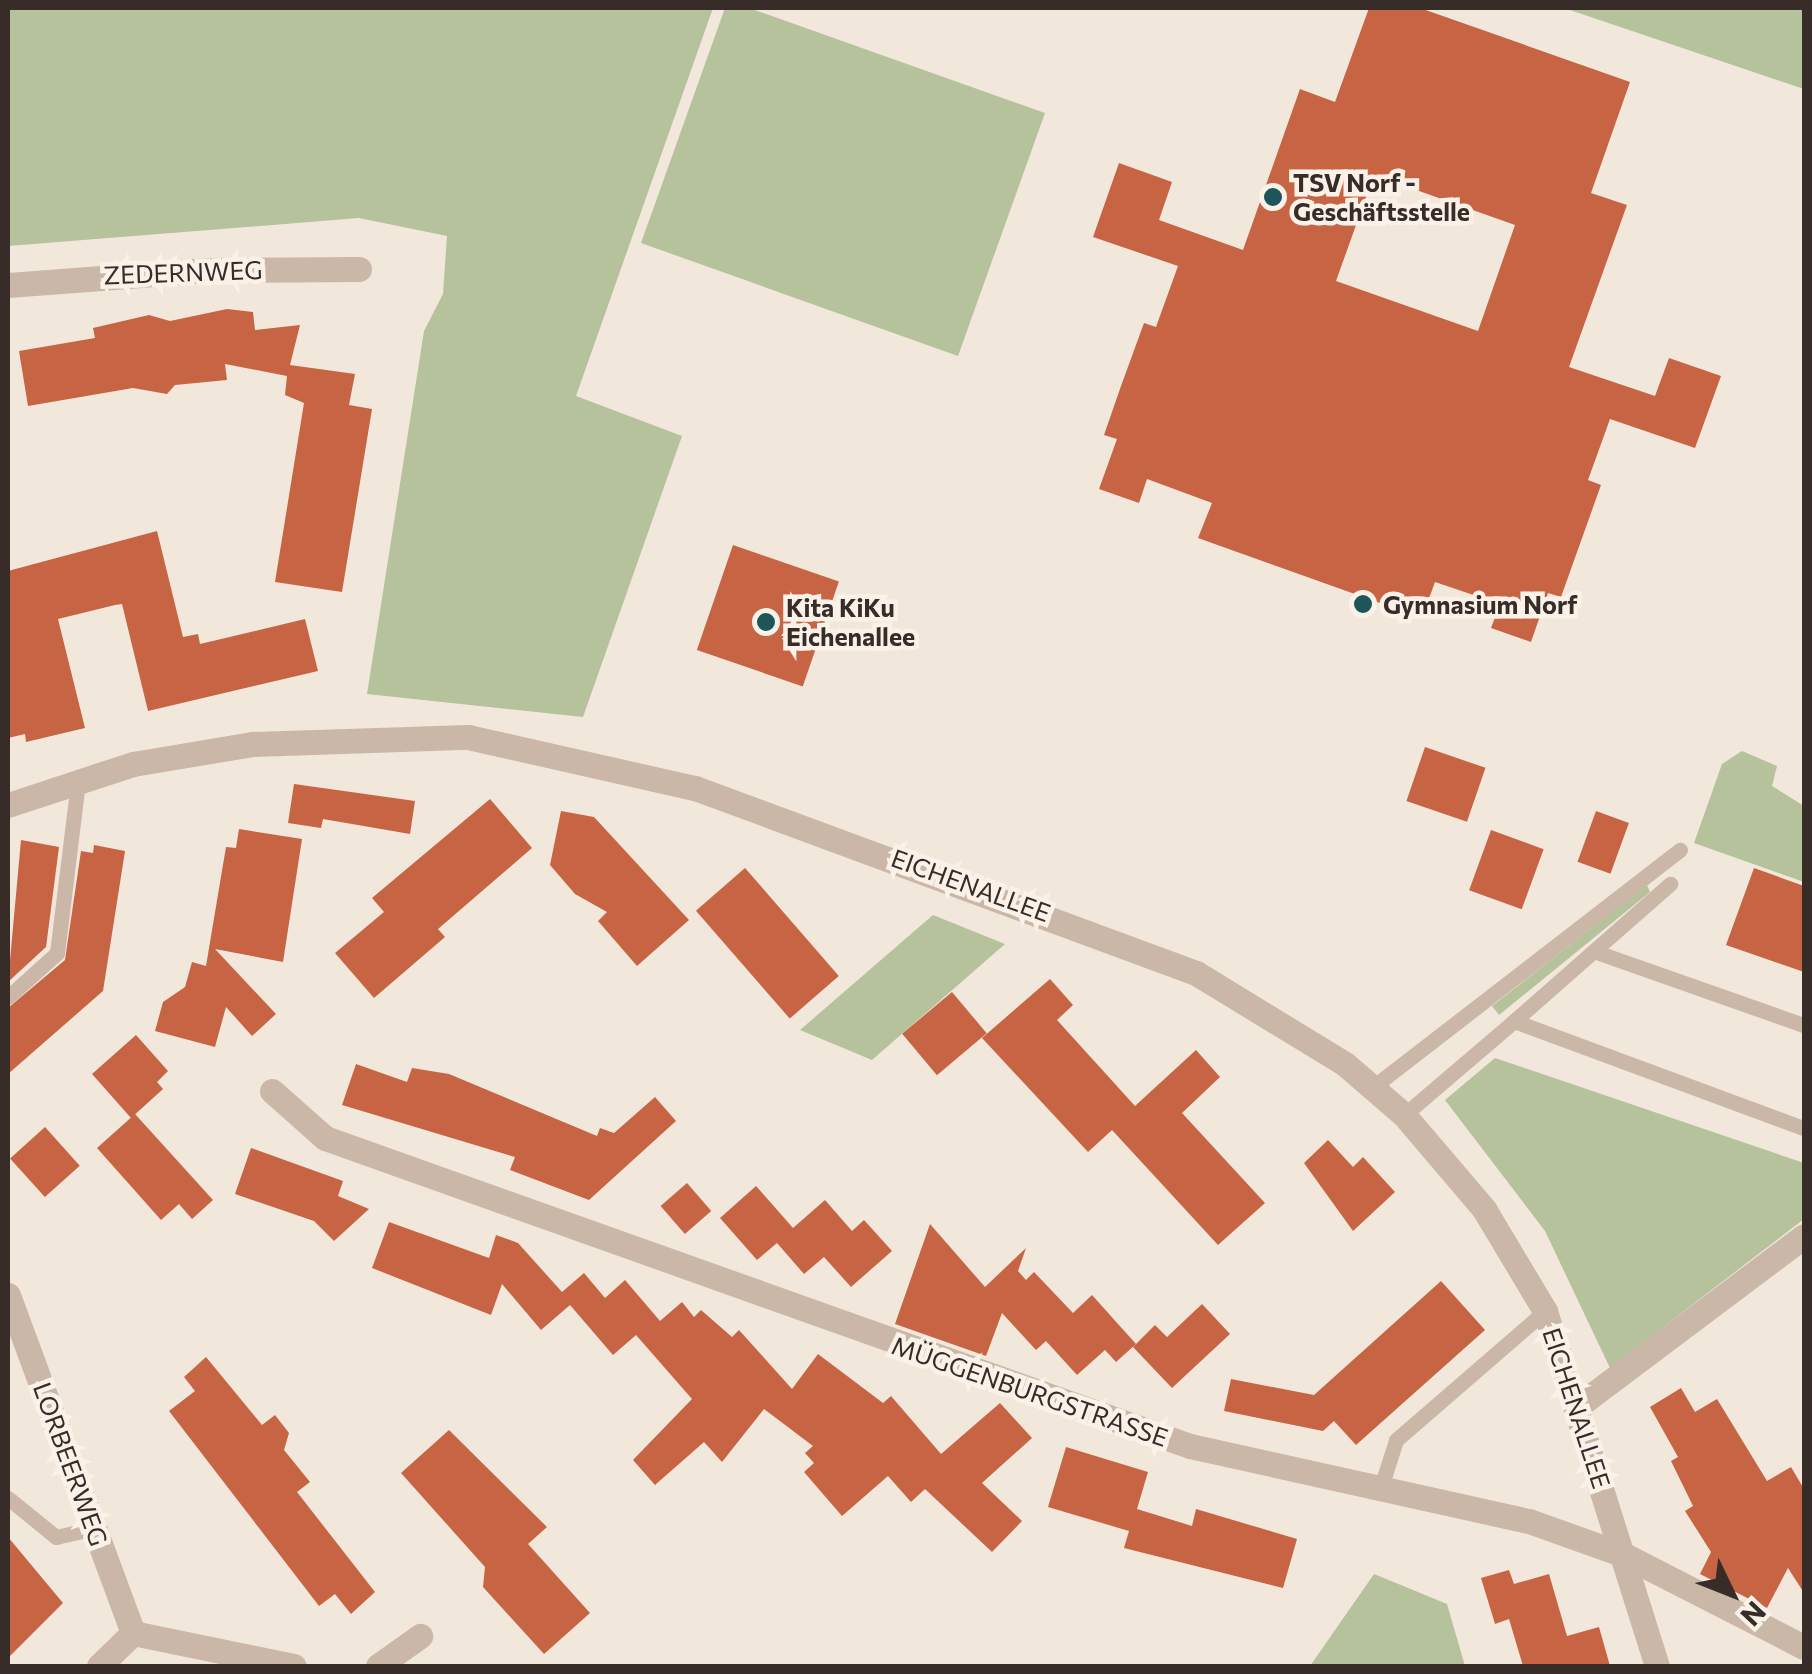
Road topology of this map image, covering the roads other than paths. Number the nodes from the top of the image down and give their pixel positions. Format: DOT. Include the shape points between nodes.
graph roads {
  1 [pos="358,269"];
  2 [pos="8,285"];
  3 [pos="78,782"];
  4 [pos="8,806"];
  5 [pos="1680,850"];
  6 [pos="1670,884"];
  7 [pos="1600,953"];
  8 [pos="8,998"];
  9 [pos="1514,1021"];
  10 [pos="1804,1026"];
  11 [pos="1373,1087"];
  12 [pos="272,1092"];
  13 [pos="1404,1116"];
  14 [pos="1804,1128"];
  15 [pos="1804,1236"];
  16 [pos="8,1295"];
  17 [pos="1545,1311"];
  18 [pos="1579,1405"];
  19 [pos="1382,1484"];
  20 [pos="8,1498"];
  21 [pos="94,1528"];
  22 [pos="1624,1555"];
  23 [pos="133,1633"];
  24 [pos="420,1636"];
  25 [pos="1804,1646"];
  26 [pos="99,1666"];
  27 [pos="294,1666"];
  28 [pos="378,1666"];
  29 [pos="1658,1666"];
  1 -- 2 [label="street, ZEDERNWEG" via="207,270"];
  3 -- 4 [label="street, EICHENALLEE"];
  3 -- 8 [label="lane" via="57,953"];
  3 -- 11 [label="street, EICHENALLEE" via="253,744 468,737 561,754 694,788 1114,936 1252,1003"];
  5 -- 11 [label="lane"];
  6 -- 7 [label="lane"];
  7 -- 9 [label="lane"];
  7 -- 10 [label="lane"];
  9 -- 13 [label="lane"];
  9 -- 14 [label="lane"];
  11 -- 13 [label="street, EICHENALLEE"];
  12 -- 19 [label="street, MÜGGENBURGSTRASSE" via="324,1138 827,1320 1190,1446"];
  13 -- 17 [label="street, EICHENALLEE" via="1484,1209"];
  15 -- 18 [label="street"];
  16 -- 21 [label="street, LORBEERWEG"];
  17 -- 18 [label="street, EICHENALLEE"];
  17 -- 19 [label="lane" via="1396,1440"];
  18 -- 22 [label="street, EICHENALLEE"];
  19 -- 22 [label="street, MÜGGENBURGSTRASSE" via="1529,1520"];
  20 -- 21 [label="lane" via="56,1537"];
  21 -- 23 [label="street, LORBEERWEG"];
  22 -- 25 [label="street, MÜGGENBURGSTRASSE"];
  22 -- 29 [label="street, EICHENALLEE"];
  23 -- 26 [label="street"];
  23 -- 27 [label="street"];
  24 -- 28 [label="street"];
}
